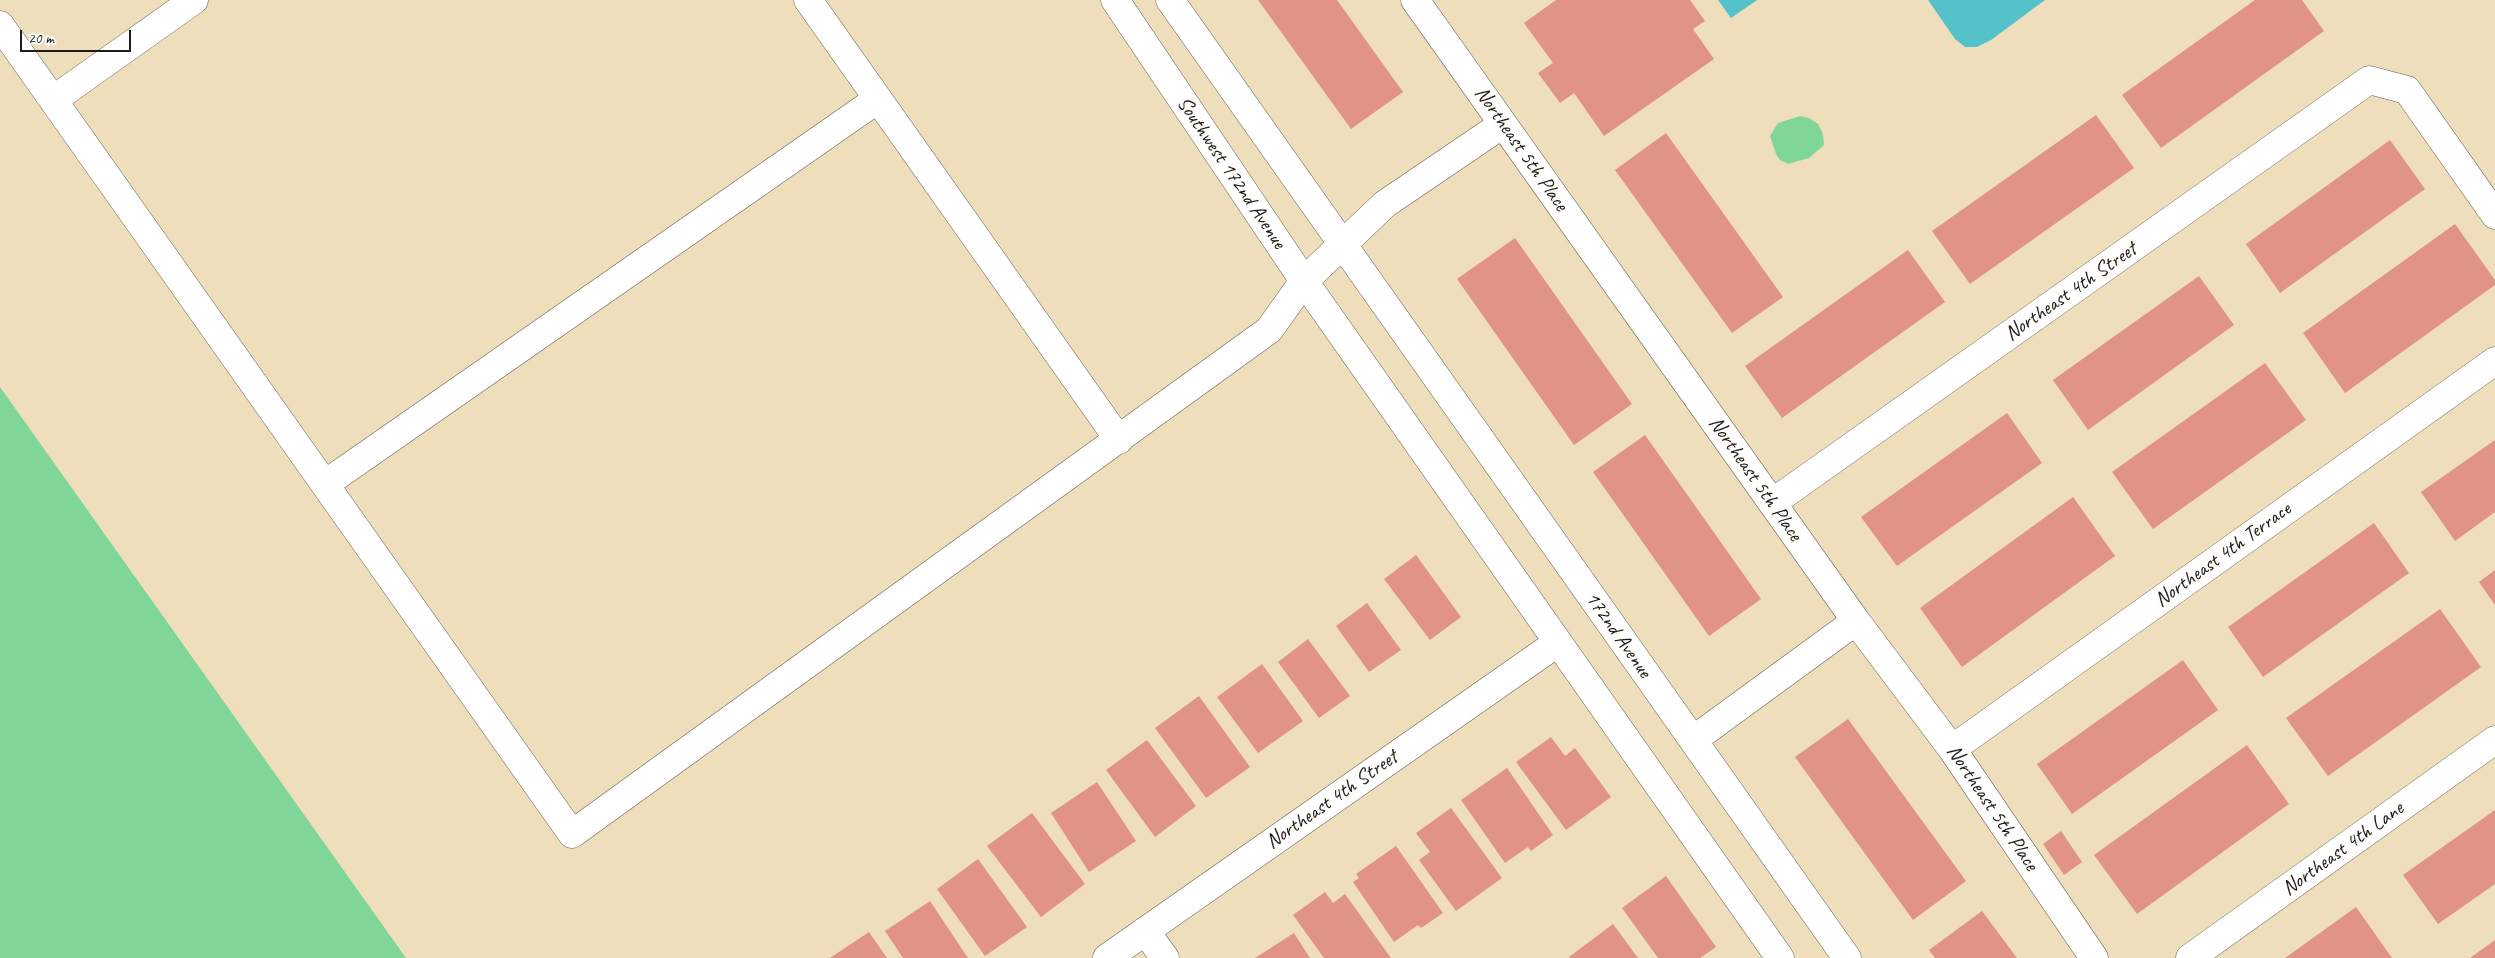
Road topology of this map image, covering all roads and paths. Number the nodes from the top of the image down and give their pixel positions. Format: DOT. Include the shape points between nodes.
graph roads {
  1 [pos="194,0"];
  2 [pos="808,0"];
  3 [pos="1115,0"];
  4 [pos="1170,0"];
  5 [pos="1416,0"];
  6 [pos="0,25"];
  7 [pos="878,99"];
  8 [pos="53,100"];
  9 [pos="1503,124"];
  10 [pos="2495,214"];
  11 [pos="1341,244"];
  12 [pos="1304,281"];
  13 [pos="2495,361"];
  14 [pos="1119,440"];
  15 [pos="325,484"];
  16 [pos="1772,503"];
  17 [pos="1856,621"];
  18 [pos="1557,643"];
  19 [pos="1692,740"];
  20 [pos="2495,740"];
  21 [pos="1952,748"];
  22 [pos="1145,931"];
  23 [pos="1107,958"];
  24 [pos="1165,958"];
  25 [pos="1780,958"];
  26 [pos="1847,958"];
  27 [pos="2094,958"];
  28 [pos="2190,958"];
  1 -- 8 [label="street"];
  2 -- 7 [label="street"];
  3 -- 12 [label="street, Southwest 172nd Avenue"];
  4 -- 11 [label="street"];
  5 -- 9 [label="street, Northeast 5th Place"];
  6 -- 8 [label="street"];
  7 -- 14 [label="street"];
  7 -- 15 [label="street"];
  8 -- 15 [label="street"];
  9 -- 11 [label="street" via="1385,204"];
  9 -- 16 [label="street, Northeast 5th Place"];
  10 -- 16 [label="street, Northeast 4th Street" via="2407,90 2369,80"];
  11 -- 12 [label="street"];
  11 -- 19 [label="street, 172nd Avenue"];
  12 -- 14 [label="street" via="1269,330"];
  12 -- 18 [label="street, Southwest 172nd Avenue"];
  13 -- 21 [label="street, Northeast 4th Terrace"];
  14 -- 15 [label="street" via="572,834"];
  16 -- 17 [label="street, Northeast 5th Place"];
  17 -- 19 [label="street"];
  17 -- 21 [label="street, Northeast 5th Place"];
  18 -- 22 [label="street, Northeast 4th Street"];
  18 -- 25 [label="street"];
  19 -- 26 [label="street, 172nd Avenue"];
  20 -- 28 [label="street, Northeast 4th Lane"];
  21 -- 27 [label="street, Northeast 5th Place"];
  22 -- 23 [label="street, Northeast 4th Street"];
  22 -- 24 [label="street"];
}
